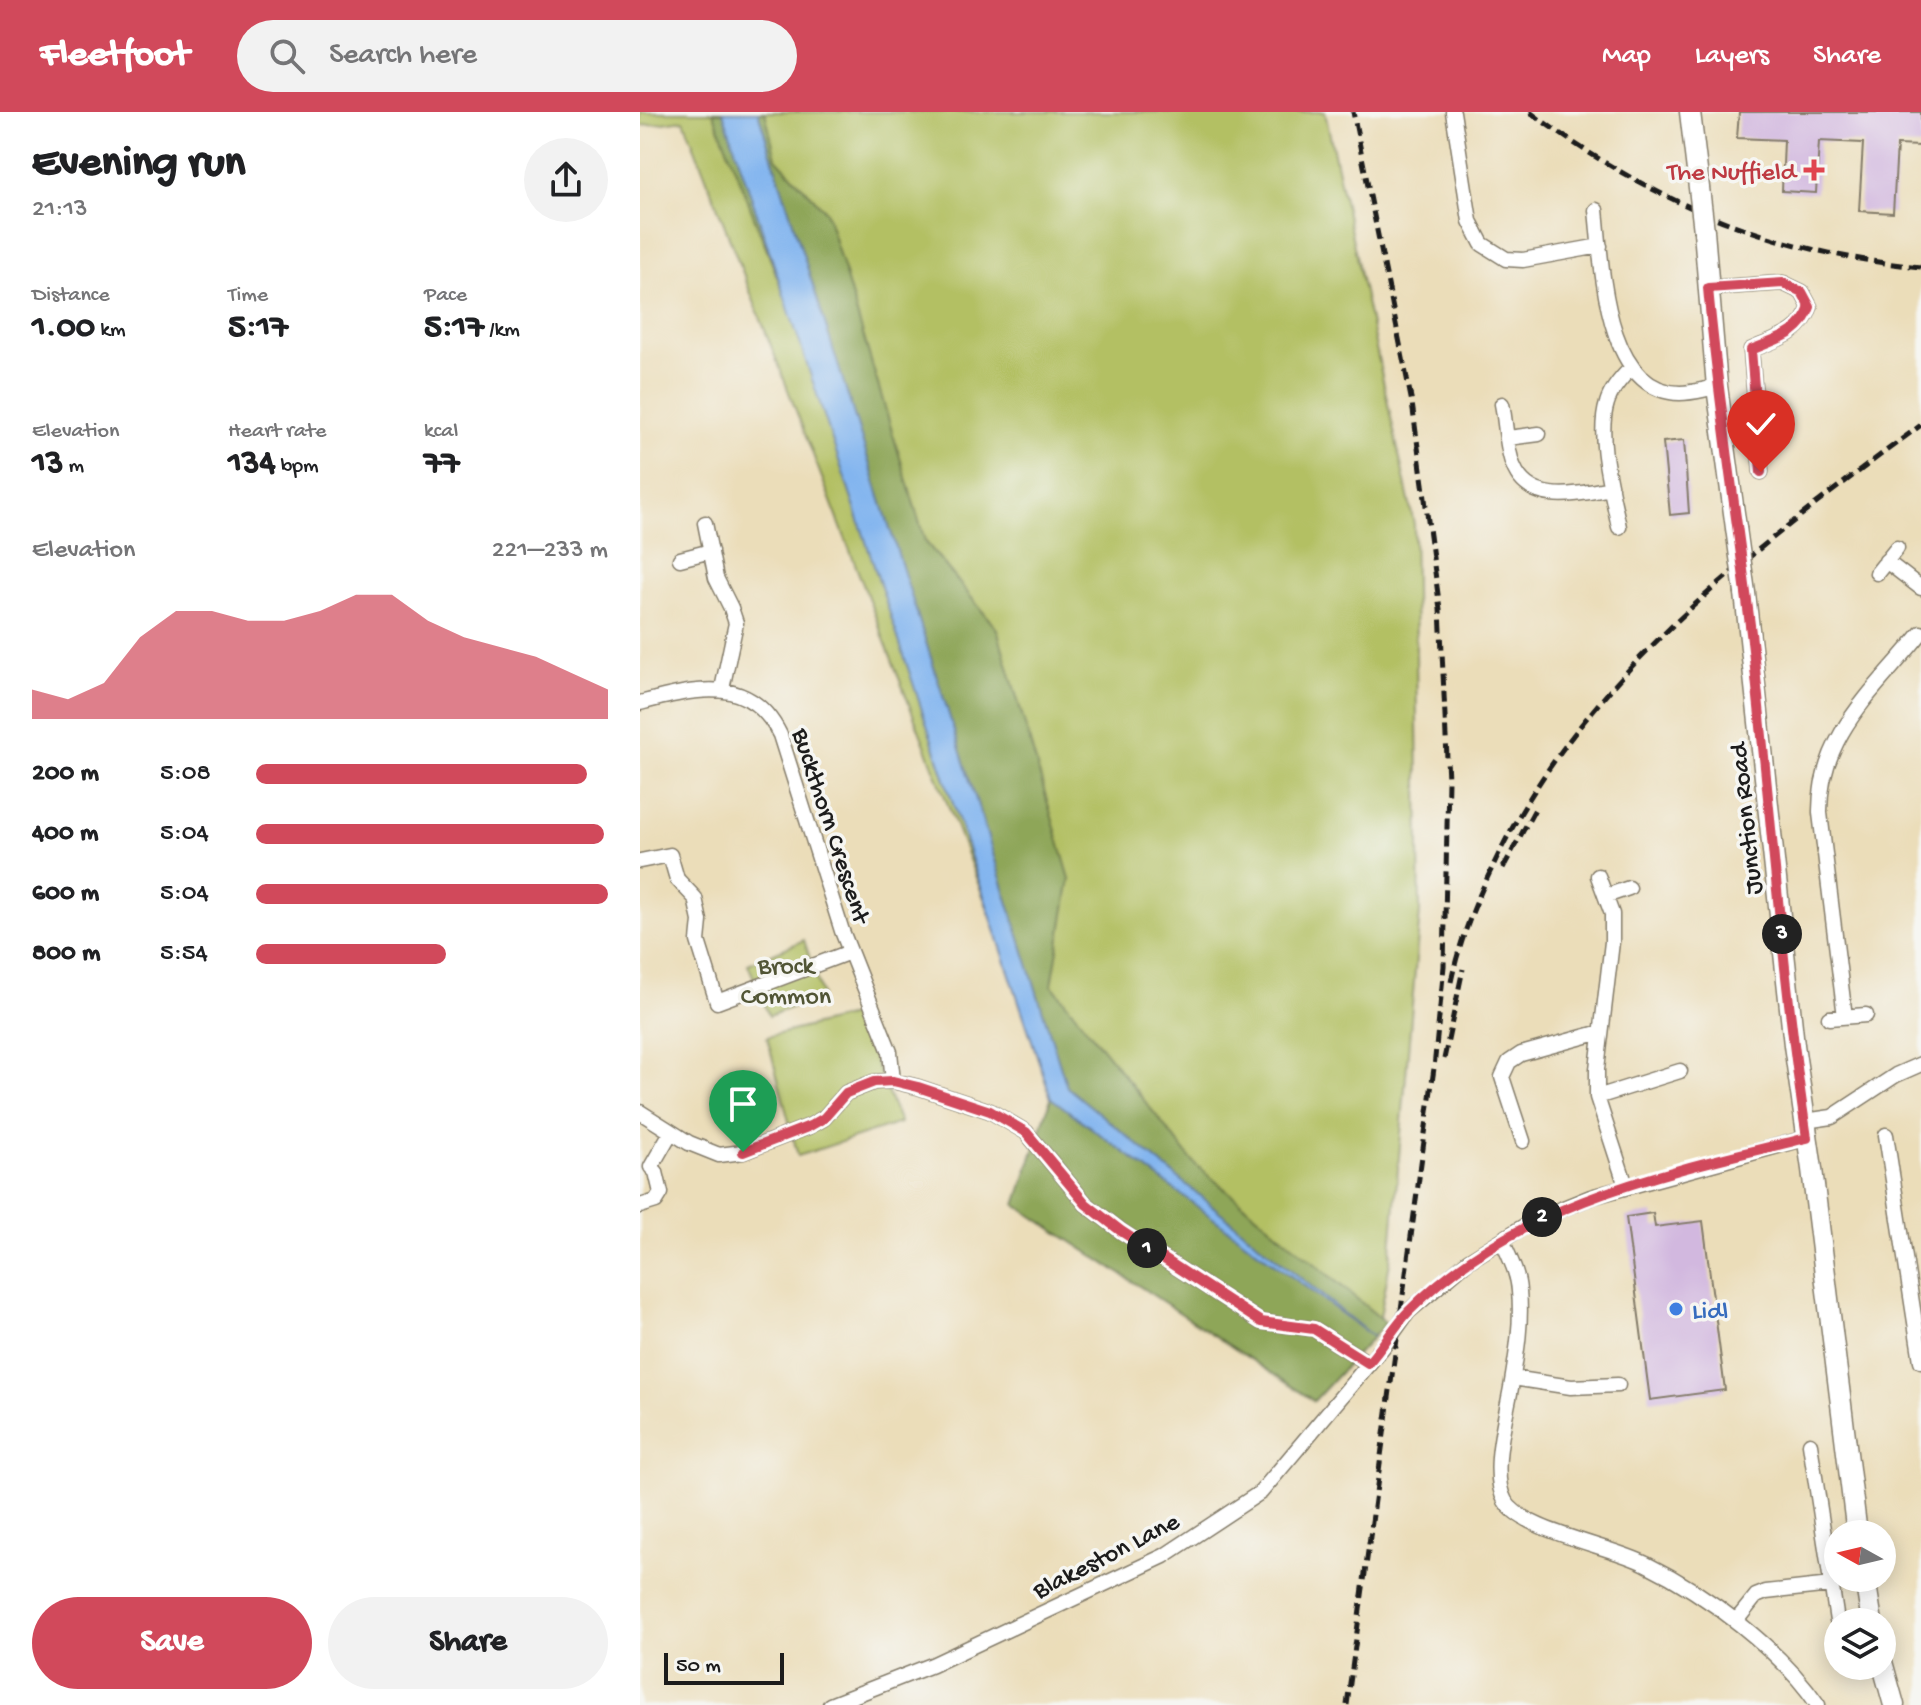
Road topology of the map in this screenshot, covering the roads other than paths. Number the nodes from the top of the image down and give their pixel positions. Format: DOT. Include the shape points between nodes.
graph roads {
  1 [pos="1453,112"];
  2 [pos="1690,112"];
  3 [pos="1596,210"];
  4 [pos="1600,246"];
  5 [pos="1708,288"];
  6 [pos="1632,367"];
  7 [pos="1717,387"];
  8 [pos="1502,404"];
  9 [pos="1539,434"];
  10 [pos="1508,438"];
  11 [pos="1761,472"];
  12 [pos="1611,488"];
  13 [pos="705,523"];
  14 [pos="1619,527"];
  15 [pos="1897,548"];
  16 [pos="711,551"];
  17 [pos="680,559"];
  18 [pos="1921,588"];
  19 [pos="1919,638"];
  20 [pos="722,689"];
  21 [pos="640,703"];
  22 [pos="640,861"];
  23 [pos="1598,876"];
  24 [pos="1629,888"];
  25 [pos="1606,896"];
  26 [pos="850,952"];
  27 [pos="1866,1015"];
  28 [pos="1845,1017"];
  29 [pos="1829,1018"];
  30 [pos="1601,1032"];
  31 [pos="1921,1064"];
  32 [pos="1680,1071"];
  33 [pos="893,1081"];
  34 [pos="1597,1097"];
  35 [pos="640,1112"];
  36 [pos="1806,1130"];
  37 [pos="671,1132"];
  38 [pos="1886,1135"];
  39 [pos="1523,1141"];
  40 [pos="646,1166"];
  41 [pos="1626,1186"];
  42 [pos="640,1206"];
  43 [pos="1502,1240"];
  44 [pos="1921,1361"];
  45 [pos="1368,1363"];
  46 [pos="1513,1378"];
  47 [pos="1618,1385"];
  48 [pos="1810,1444"];
  49 [pos="1855,1520"];
  50 [pos="1824,1538"];
  51 [pos="1824,1586"];
  52 [pos="1736,1621"];
  53 [pos="1887,1680"];
  54 [pos="830,1705"];
  55 [pos="1818,1705"];
  56 [pos="1894,1705"];
  1 -- 4 [label="street" via="1470,221 1482,244 1506,259 1523,260"];
  2 -- 5 [label="main road, Junction Road, bridge"];
  3 -- 4 [label="street"];
  4 -- 6 [label="street" via="1612,325"];
  5 -- 7 [label="main road, Junction Road"];
  5 -- 11 [label="street" via="1783,283 1802,292 1810,307 1796,330 1751,350"];
  6 -- 7 [label="street" via="1665,391"];
  6 -- 12 [label="street" via="1607,401 1603,430"];
  7 -- 36 [label="main road, Junction Road, bridge"];
  8 -- 10 [label="street"];
  9 -- 10 [label="street"];
  10 -- 12 [label="street" via="1513,465 1524,482 1541,493 1564,496"];
  12 -- 14 [label="street"];
  13 -- 16 [label="street"];
  15 -- 18 [label="street" via="1882,567"];
  16 -- 17 [label="street"];
  16 -- 20 [label="street" via="716,578 736,623"];
  19 -- 28 [label="street" via="1843,728 1822,780 1820,813"];
  20 -- 21 [label="street" via="692,690"];
  20 -- 26 [label="street, Buckthorn Crescent" via="763,710 780,735"];
  22 -- 26 [label="street" via="670,855 677,879 695,898 698,941 717,1002"];
  23 -- 25 [label="street"];
  24 -- 25 [label="street"];
  25 -- 30 [label="street" via="1612,942"];
  26 -- 33 [label="street, Buckthorn Crescent" via="890,1052"];
  27 -- 28 [label="street"];
  28 -- 29 [label="street"];
  30 -- 34 [label="street"];
  30 -- 39 [label="street" via="1509,1062 1502,1077"];
  31 -- 36 [label="street, Blakeston Lane"];
  32 -- 34 [label="street"];
  33 -- 37 [label="street" via="846,1093 810,1126 733,1155 705,1151"];
  33 -- 45 [label="street" via="990,1111 1026,1132 1086,1204 1121,1231 1261,1322 1314,1329"];
  34 -- 41 [label="street"];
  35 -- 37 [label="street"];
  36 -- 41 [label="street, Blakeston Lane"];
  36 -- 49 [label="main road, Junction Road"];
  37 -- 40 [label="street"];
  38 -- 44 [label="street"];
  40 -- 42 [label="street" via="656,1172 661,1193 656,1201"];
  41 -- 43 [label="street, Blakeston Lane" via="1534,1220"];
  43 -- 45 [label="street, Blakeston Lane" via="1468,1261 1408,1312"];
  43 -- 46 [label="street" via="1519,1289"];
  45 -- 54 [label="street, Blakeston Lane" via="1261,1492 1164,1556 932,1665"];
  46 -- 47 [label="street" via="1571,1387"];
  46 -- 52 [label="street" via="1498,1470 1507,1505 1525,1521 1648,1564"];
  48 -- 50 [label="street"];
  51 -- 52 [label="street" via="1756,1596"];
  52 -- 55 [label="street" via="1782,1662"];
  53 -- 56 [label="main road"];
}
